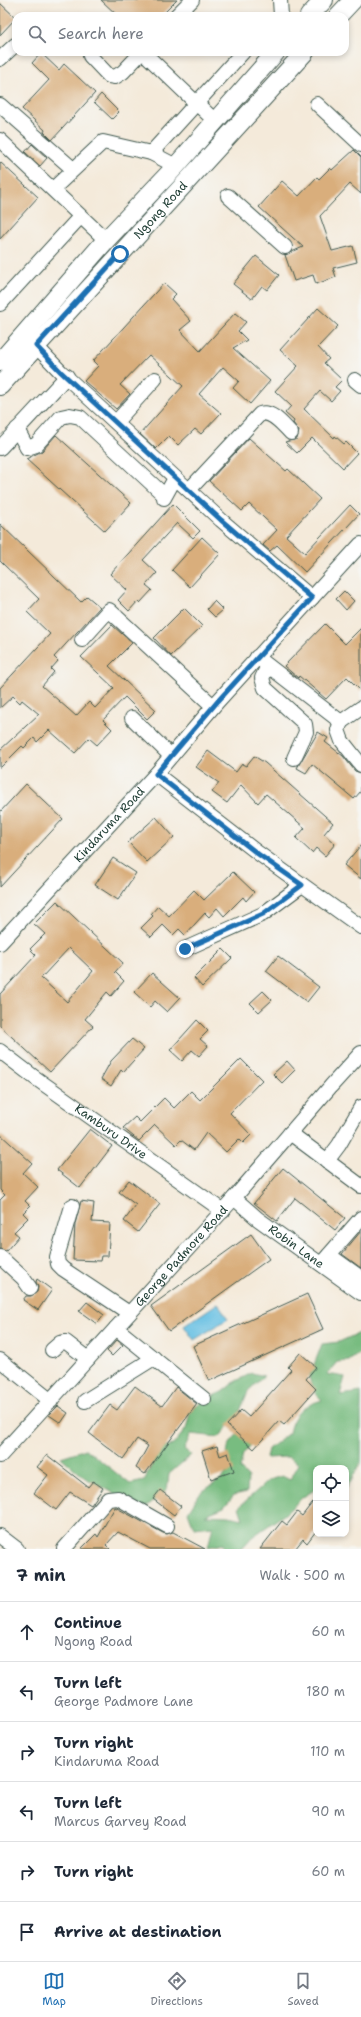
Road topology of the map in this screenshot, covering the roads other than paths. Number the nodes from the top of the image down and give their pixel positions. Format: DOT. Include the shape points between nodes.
graph roads {
  1 [pos="192,0"];
  2 [pos="324,0"];
  3 [pos="353,0"];
  4 [pos="180,12"];
  5 [pos="313,12"];
  6 [pos="342,12"];
  7 [pos="12,48"];
  8 [pos="90,56"];
  9 [pos="138,56"];
  10 [pos="146,56"];
  11 [pos="239,56"];
  12 [pos="272,56"];
  13 [pos="301,56"];
  14 [pos="0,59"];
  15 [pos="196,104"];
  16 [pos="317,104"];
  17 [pos="0,105"];
  18 [pos="214,120"];
  19 [pos="0,140"];
  20 [pos="361,146"];
  21 [pos="151,153"];
  22 [pos="176,166"];
  23 [pos="73,169"];
  24 [pos="53,189"];
  25 [pos="228,196"];
  26 [pos="80,217"];
  27 [pos="106,240"];
  28 [pos="285,247"];
  29 [pos="0,304"];
  30 [pos="36,346"];
  31 [pos="0,362"];
  32 [pos="67,376"];
  33 [pos="155,379"];
  34 [pos="0,386"];
  35 [pos="116,422"];
  36 [pos="17,429"];
  37 [pos="291,433"];
  38 [pos="0,448"];
  39 [pos="175,478"];
  40 [pos="189,490"];
  41 [pos="361,544"];
  42 [pos="312,598"];
  43 [pos="82,640"];
  44 [pos="262,661"];
  45 [pos="213,706"];
  46 [pos="361,708"];
  47 [pos="132,718"];
  48 [pos="341,722"];
  49 [pos="171,756"];
  50 [pos="294,758"];
  51 [pos="361,764"];
  52 [pos="156,774"];
  53 [pos="302,885"];
  54 [pos="361,927"];
  55 [pos="0,944"];
  56 [pos="185,949"];
  57 [pos="0,1050"];
  58 [pos="361,1053"];
  59 [pos="361,1107"];
  60 [pos="290,1133"];
  61 [pos="327,1161"];
  62 [pos="361,1186"];
  63 [pos="234,1198"];
  64 [pos="72,1206"];
  65 [pos="223,1211"];
  66 [pos="361,1218"];
  67 [pos="0,1257"];
  68 [pos="325,1260"];
  69 [pos="361,1278"];
  70 [pos="30,1288"];
  71 [pos="361,1293"];
  72 [pos="129,1313"];
  73 [pos="116,1328"];
  74 [pos="52,1350"];
  75 [pos="154,1358"];
  76 [pos="0,1360"];
  77 [pos="88,1360"];
  78 [pos="204,1399"];
  79 [pos="50,1401"];
  80 [pos="85,1401"];
  81 [pos="0,1456"];
  82 [pos="167,1526"];
  83 [pos="0,1536"];
  84 [pos="17,1549"];
  85 [pos="64,1549"];
  1 -- 4 [label="street"];
  2 -- 5 [label="main road"];
  3 -- 6 [label="main road"];
  7 -- 14 [label="street"];
  8 -- 9 [label="street" via="109,76 115,77"];
  10 -- 15 [label="street"];
  11 -- 15 [label="street"];
  12 -- 18 [label="main road, Ngong Road"];
  13 -- 30 [label="main road, Ngong Road"];
  15 -- 18 [label="street"];
  15 -- 21 [label="street"];
  16 -- 20 [label="street"];
  17 -- 23 [label="street"];
  18 -- 22 [label="main road, Ngong Road"];
  19 -- 24 [label="street"];
  21 -- 22 [label="street"];
  21 -- 23 [label="street" via="103,142"];
  22 -- 27 [label="main road, Ngong Road"];
  23 -- 24 [label="street"];
  24 -- 26 [label="street"];
  25 -- 28 [label="street"];
  26 -- 27 [label="street"];
  26 -- 29 [label="street"];
  27 -- 31 [label="main road, Ngong Road"];
  30 -- 32 [label="street"];
  30 -- 34 [label="main road, Ngong Road"];
  32 -- 35 [label="street"];
  32 -- 36 [label="street"];
  33 -- 35 [label="street"];
  35 -- 39 [label="street"];
  36 -- 38 [label="street"];
  36 -- 39 [label="street" via="27,448 36,445 60,417 80,417 160,499 164,498"];
  37 -- 40 [label="street" via="270,414 260,414"];
  39 -- 40 [label="street"];
  40 -- 42 [label="street"];
  41 -- 42 [label="street, Kindaruma Road"];
  42 -- 44 [label="street, Kindaruma Road"];
  43 -- 45 [label="street" via="109,610"];
  44 -- 45 [label="street, Kindaruma Road"];
  44 -- 48 [label="street"];
  44 -- 50 [label="street" via="265,688 305,724 306,732"];
  45 -- 49 [label="street, Kindaruma Road"];
  46 -- 48 [label="street"];
  47 -- 49 [label="street"];
  48 -- 51 [label="street" via="338,730 342,741"];
  49 -- 52 [label="street, Kindaruma Road"];
  52 -- 53 [label="street"];
  52 -- 55 [label="street, Kindaruma Road"];
  53 -- 54 [label="street"];
  53 -- 56 [label="street" via="263,914"];
  57 -- 65 [label="street, Kamburu Drive"];
  58 -- 60 [label="street, George Padmore Road"];
  59 -- 61 [label="street"];
  60 -- 61 [label="street"];
  60 -- 63 [label="street, George Padmore Road"];
  61 -- 62 [label="street"];
  63 -- 65 [label="street, George Padmore Road"];
  63 -- 68 [label="street, Robin Lane" via="258,1219"];
  64 -- 72 [label="street" via="57,1258 58,1264 63,1270"];
  65 -- 72 [label="street, George Padmore Road"];
  66 -- 68 [label="street"];
  67 -- 70 [label="street"];
  68 -- 69 [label="street"];
  68 -- 71 [label="street, Robin Lane"];
  72 -- 73 [label="street, George Padmore Road"];
  73 -- 75 [label="street"];
  73 -- 77 [label="street, George Padmore Road"];
  74 -- 77 [label="street" via="60,1343 66,1342"];
  75 -- 78 [label="street"];
  75 -- 80 [label="street"];
  76 -- 79 [label="street"];
  77 -- 79 [label="street, George Padmore Road"];
  79 -- 81 [label="street, George Padmore Road"];
  82 -- 85 [label="street" via="118,1498 108,1499"];
  83 -- 84 [label="street"];
}
